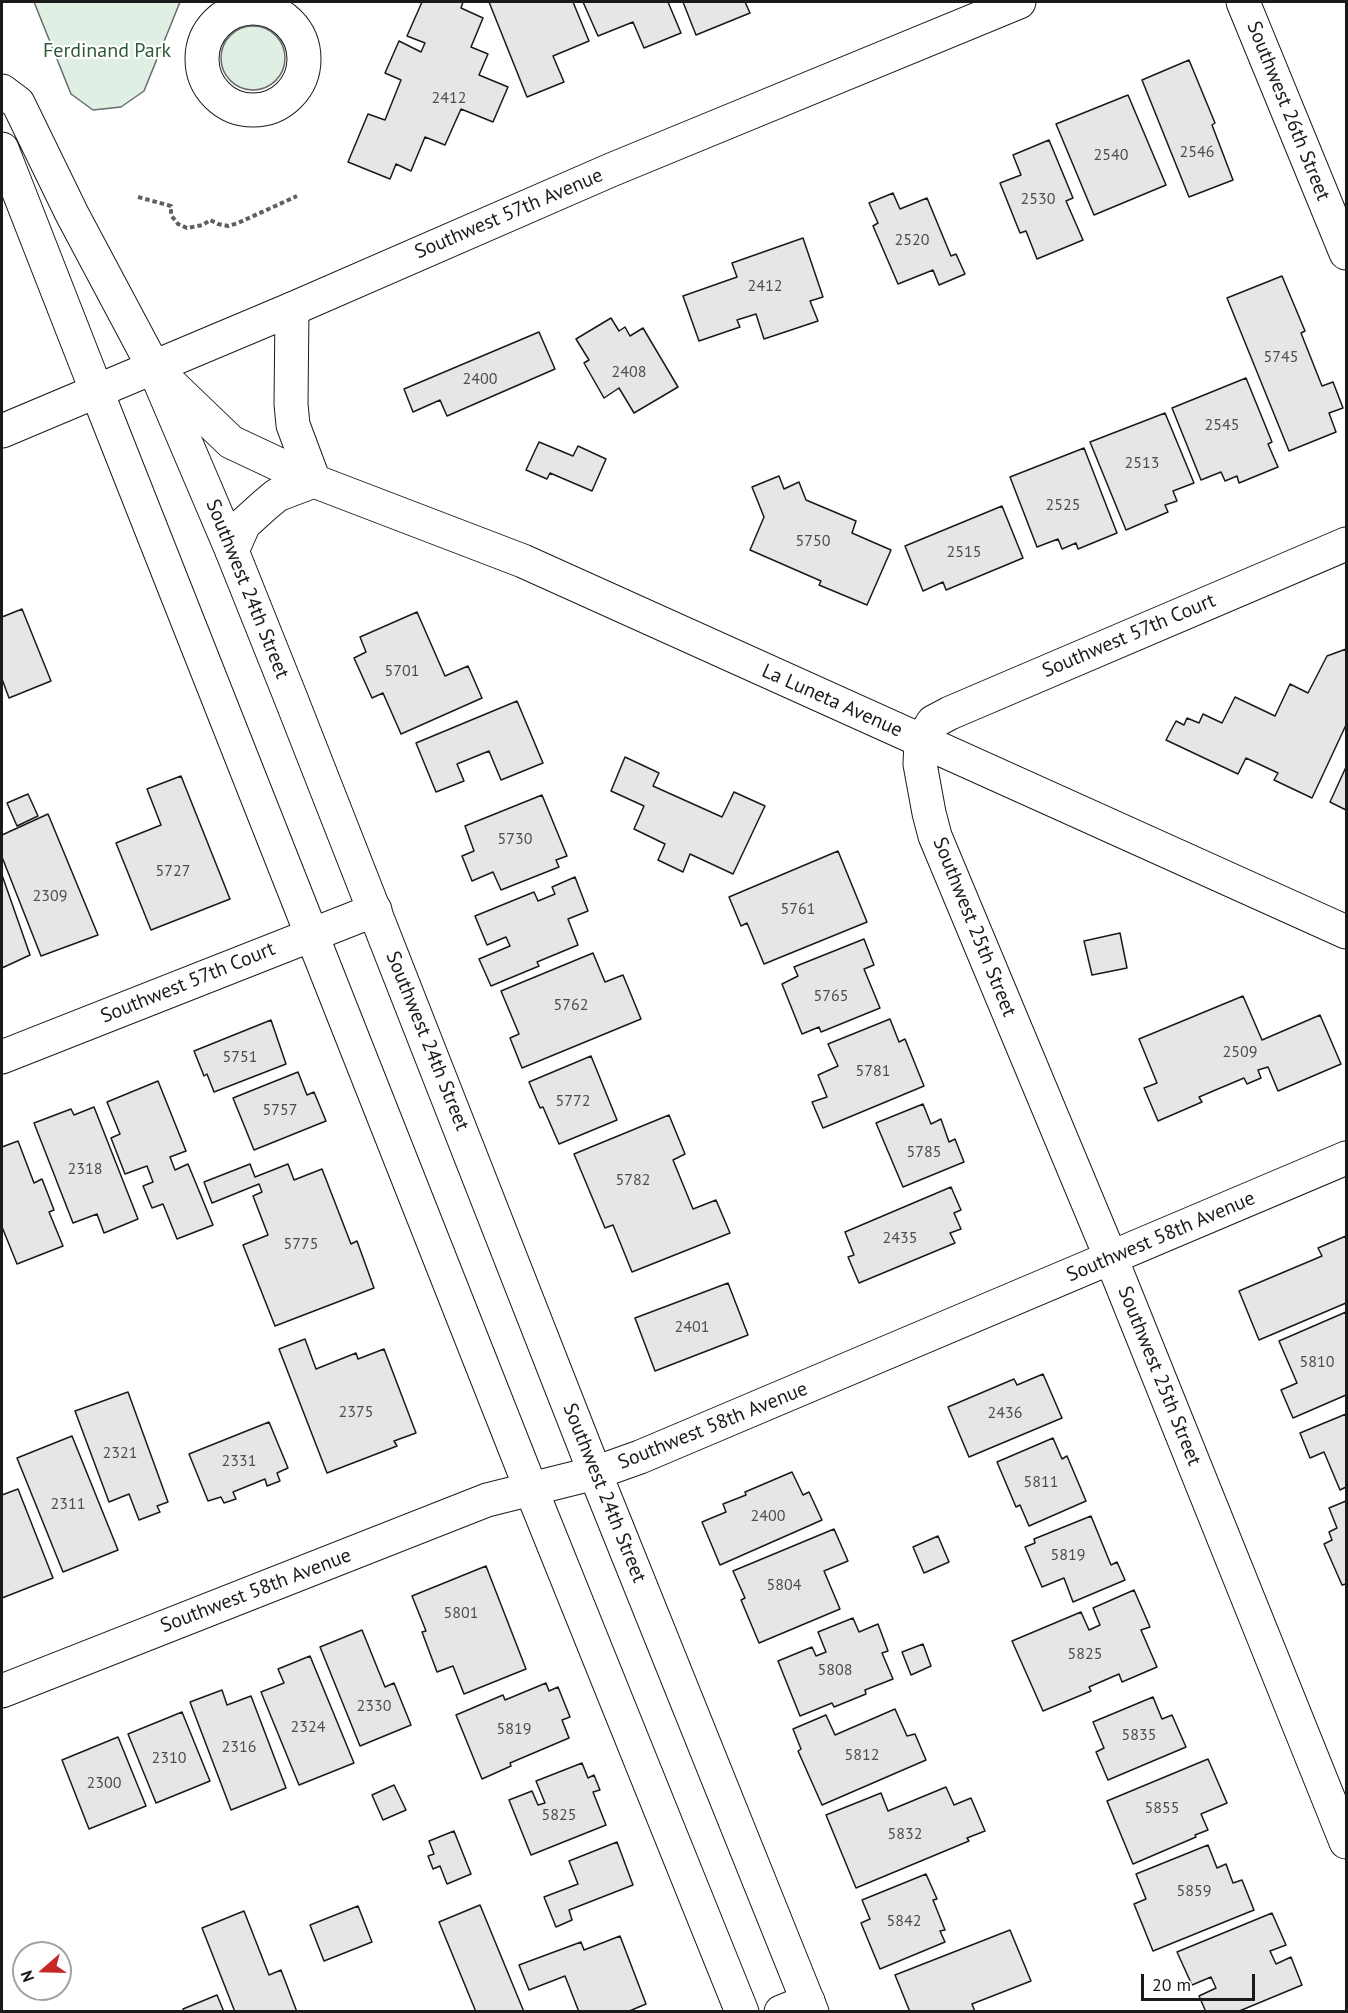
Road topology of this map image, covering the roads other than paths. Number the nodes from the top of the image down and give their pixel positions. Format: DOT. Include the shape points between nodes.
graph roads {
  1 [pos="1020,2"];
  2 [pos="1244,2"];
  3 [pos="2,91"];
  4 [pos="2,149"];
  5 [pos="1347,253"];
  6 [pos="292,309"];
  7 [pos="154,368"];
  8 [pos="97,392"];
  9 [pos="2,431"];
  10 [pos="314,481"];
  11 [pos="1347,544"];
  12 [pos="232,551"];
  13 [pos="921,741"];
  14 [pos="375,910"];
  15 [pos="1347,932"];
  16 [pos="312,934"];
  17 [pos="2,1057"];
  18 [pos="1347,1158"];
  19 [pos="1111,1258"];
  20 [pos="595,1473"];
  21 [pos="531,1489"];
  22 [pos="2,1691"];
  23 [pos="1347,1842"];
  24 [pos="800,2008"];
  25 [pos="742,2012"];
  1 -- 6 [label="street, Southwest 57th Avenue" via="610,170"];
  2 -- 5 [label="street, Southwest 26th Street"];
  3 -- 7 [label="street, Southwest 24th Street" via="18,103"];
  4 -- 8 [label="street"];
  6 -- 7 [label="street, Southwest 57th Avenue"];
  6 -- 10 [label="street" via="293,425"];
  7 -- 8 [label="street, Southwest 57th Avenue"];
  7 -- 10 [label="street, La Luneta Avenue" via="231,442"];
  7 -- 12 [label="street, Southwest 24th Street"];
  8 -- 9 [label="street, Southwest 57th Avenue"];
  8 -- 16 [label="street"];
  10 -- 12 [label="street" via="277,495 265,505 244,524"];
  10 -- 13 [label="street, La Luneta Avenue" via="523,561"];
  11 -- 13 [label="street, Southwest 57th Court" via="971,703 933,722"];
  12 -- 14 [label="street, Southwest 24th Street"];
  13 -- 15 [label="street, La Luneta Avenue"];
  13 -- 19 [label="street, Southwest 25th Street" via="924,792 935,836"];
  14 -- 16 [label="street, Southwest 57th Court"];
  14 -- 20 [label="street, Southwest 24th Street"];
  16 -- 17 [label="street, Southwest 57th Court"];
  16 -- 21 [label="street"];
  18 -- 19 [label="street, Southwest 58th Avenue"];
  19 -- 20 [label="street, Southwest 58th Avenue"];
  19 -- 23 [label="street, Southwest 25th Street"];
  20 -- 21 [label="street, Southwest 58th Avenue"];
  20 -- 24 [label="street, Southwest 24th Street"];
  21 -- 22 [label="street, Southwest 58th Avenue" via="487,1500"];
  21 -- 25 [label="street"];
}
